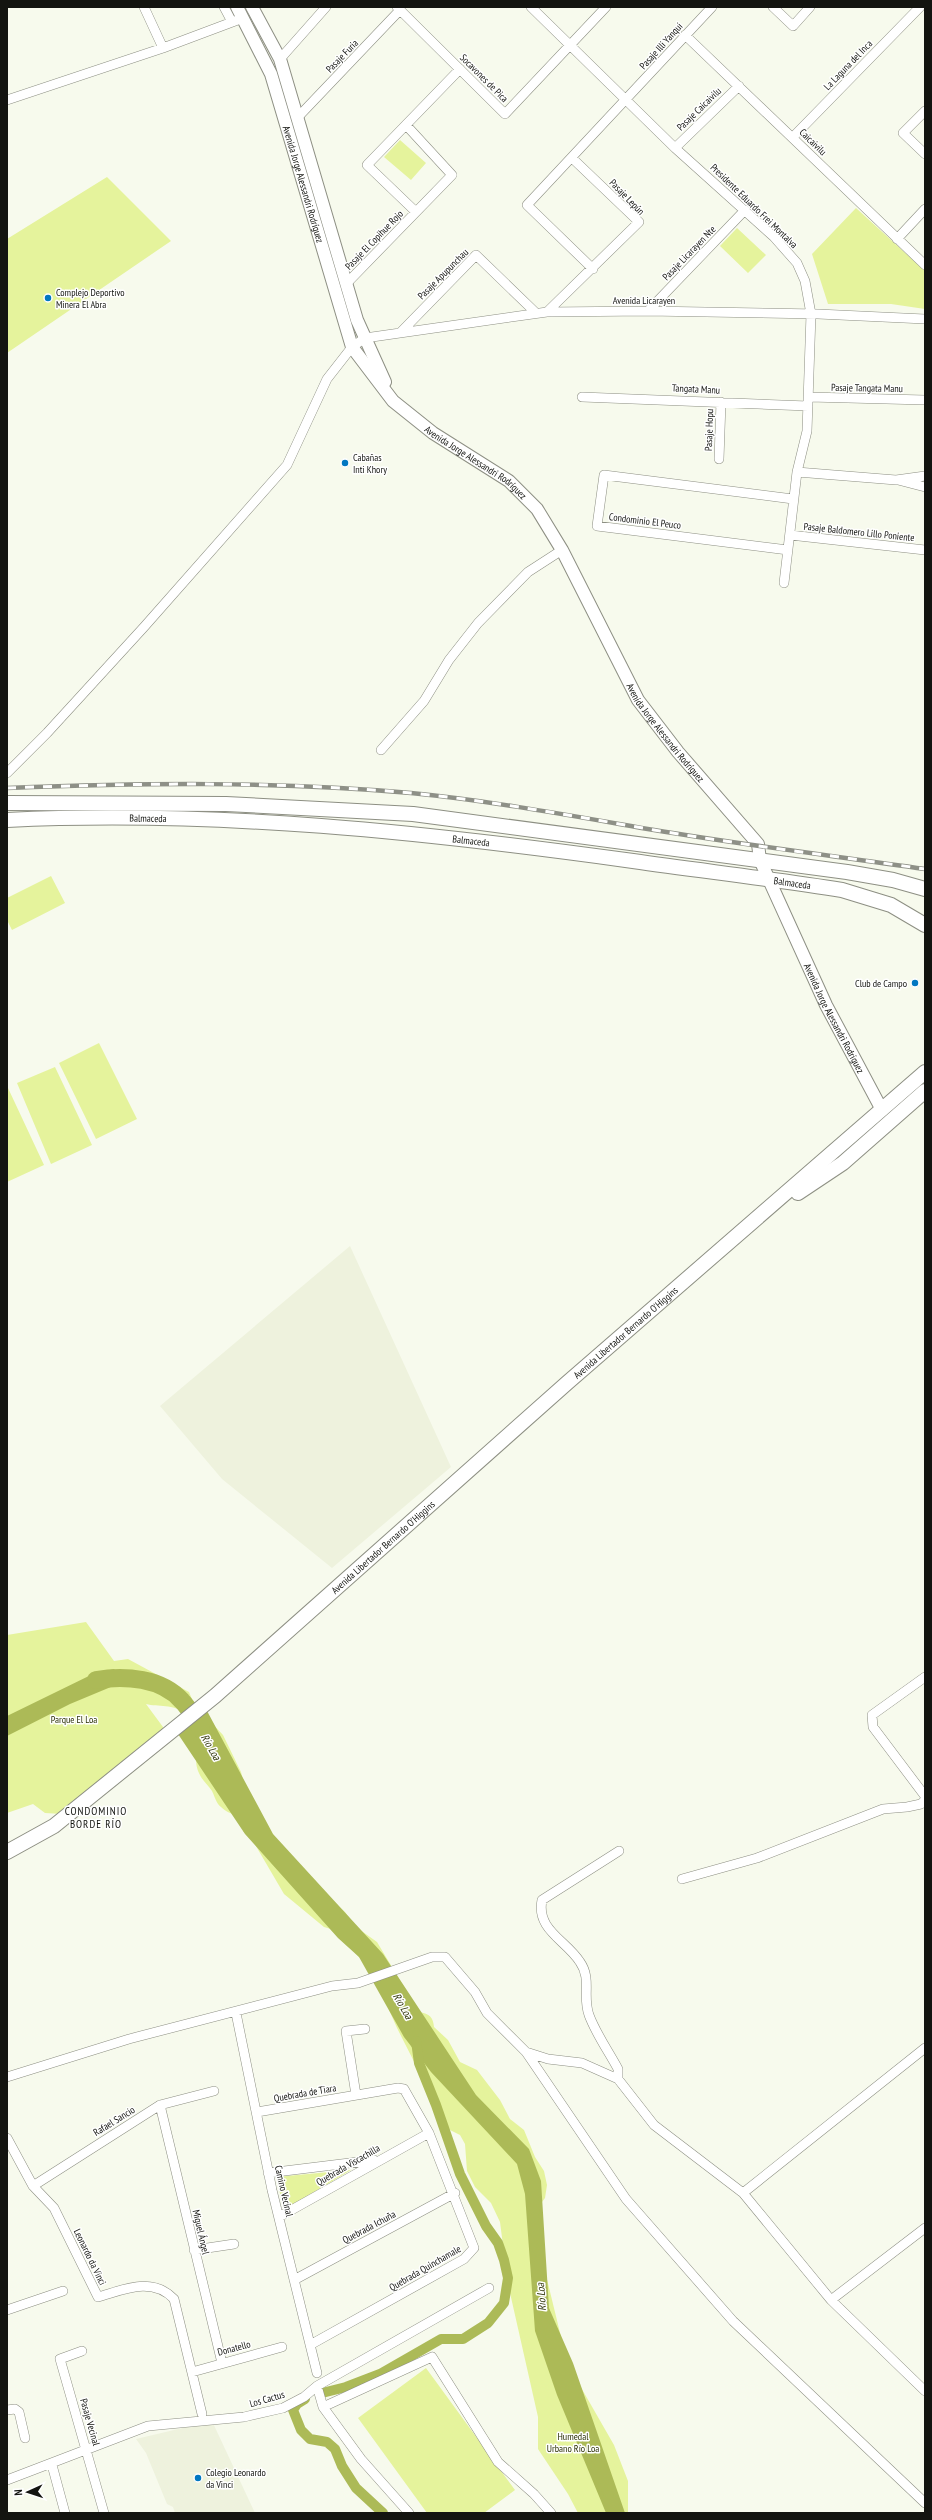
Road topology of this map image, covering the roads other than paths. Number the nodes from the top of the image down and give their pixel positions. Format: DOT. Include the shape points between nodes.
graph roads {
  1 [pos="144,7"];
  2 [pos="224,7"];
  3 [pos="252,7"];
  4 [pos="326,7"];
  5 [pos="531,7"];
  6 [pos="606,7"];
  7 [pos="712,7"];
  8 [pos="773,7"];
  9 [pos="810,7"];
  10 [pos="920,7"];
  11 [pos="398,9"];
  12 [pos="238,16"];
  13 [pos="686,35"];
  14 [pos="571,43"];
  15 [pos="163,48"];
  16 [pos="280,59"];
  17 [pos="460,69"];
  18 [pos="739,86"];
  19 [pos="7,100"];
  20 [pos="626,101"];
  21 [pos="925,111"];
  22 [pos="299,116"];
  23 [pos="406,125"];
  24 [pos="793,137"];
  25 [pos="675,148"];
  26 [pos="925,154"];
  27 [pos="572,158"];
  28 [pos="925,209"];
  29 [pos="745,210"];
  30 [pos="416,212"];
  31 [pos="897,239"];
  32 [pos="925,265"];
  33 [pos="593,269"];
  34 [pos="347,283"];
  35 [pos="648,311"];
  36 [pos="536,312"];
  37 [pos="547,312"];
  38 [pos="811,314"];
  39 [pos="925,319"];
  40 [pos="402,332"];
  41 [pos="366,338"];
  42 [pos="352,347"];
  43 [pos="582,397"];
  44 [pos="925,400"];
  45 [pos="393,401"];
  46 [pos="721,402"];
  47 [pos="809,402"];
  48 [pos="719,459"];
  49 [pos="797,472"];
  50 [pos="925,476"];
  51 [pos="896,480"];
  52 [pos="925,487"];
  53 [pos="793,499"];
  54 [pos="790,535"];
  55 [pos="562,550"];
  56 [pos="788,550"];
  57 [pos="925,550"];
  58 [pos="784,583"];
  59 [pos="381,750"];
  60 [pos="7,773"];
  61 [pos="11,801"];
  62 [pos="7,820"];
  63 [pos="760,860"];
  64 [pos="769,880"];
  65 [pos="925,889"];
  66 [pos="925,925"];
  67 [pos="925,1072"];
  68 [pos="925,1091"];
  69 [pos="882,1110"];
  70 [pos="748,1227"];
  71 [pos="925,1677"];
  72 [pos="925,1796"];
  73 [pos="925,1800"];
  74 [pos="619,1850"];
  75 [pos="7,1852"];
  76 [pos="682,1879"];
  77 [pos="236,2013"];
  78 [pos="365,2029"];
  79 [pos="925,2048"];
  80 [pos="526,2052"];
  81 [pos="7,2077"];
  82 [pos="618,2078"];
  83 [pos="398,2088"];
  84 [pos="214,2091"];
  85 [pos="356,2095"];
  86 [pos="160,2105"];
  87 [pos="257,2112"];
  88 [pos="429,2133"];
  89 [pos="7,2138"];
  90 [pos="378,2160"];
  91 [pos="268,2173"];
  92 [pos="33,2186"];
  93 [pos="455,2193"];
  94 [pos="743,2193"];
  95 [pos="278,2217"];
  96 [pos="925,2228"];
  97 [pos="234,2244"];
  98 [pos="194,2250"];
  99 [pos="294,2280"];
  100 [pos="489,2288"];
  101 [pos="63,2291"];
  102 [pos="831,2300"];
  103 [pos="7,2310"];
  104 [pos="310,2345"];
  105 [pos="282,2347"];
  106 [pos="82,2351"];
  107 [pos="222,2363"];
  108 [pos="192,2372"];
  109 [pos="317,2373"];
  110 [pos="318,2386"];
  111 [pos="925,2391"];
  112 [pos="323,2407"];
  113 [pos="7,2410"];
  114 [pos="202,2414"];
  115 [pos="25,2438"];
  116 [pos="86,2450"];
  117 [pos="52,2465"];
  118 [pos="7,2480"];
  119 [pos="925,2503"];
  120 [pos="65,2513"];
  121 [pos="104,2513"];
  122 [pos="409,2513"];
  123 [pos="551,2513"];
  1 -- 15 [label="street"];
  2 -- 12 [label="street"];
  3 -- 16 [label="street, Avenida Jorge Alessandri Rodríguez"];
  4 -- 16 [label="street"];
  5 -- 14 [label="street, Presidente Eduardo Frei Montalva"];
  6 -- 14 [label="street"];
  7 -- 13 [label="street, Pasaje Illi Yanqui"];
  8 -- 9 [label="street" via="793,26"];
  10 -- 24 [label="street, La Laguna del Inca"];
  11 -- 17 [label="street, Socavones de Pica"];
  11 -- 22 [label="street, Pasaje Furia"];
  12 -- 15 [label="street"];
  12 -- 42 [label="street, Avenida Jorge Alessandri Rodríguez" via="271,74"];
  13 -- 18 [label="street, Caicaivilu"];
  13 -- 20 [label="street, Pasaje Illi Yanqui"];
  14 -- 17 [label="street, Socavones de Pica" via="505,114"];
  14 -- 20 [label="street, Presidente Eduardo Frei Montalva"];
  15 -- 19 [label="street"];
  16 -- 22 [label="street, Avenida Jorge Alessandri Rodríguez"];
  17 -- 23 [label="street, Pasaje El Copihue Rojo"];
  18 -- 24 [label="street, Caicaivilu"];
  18 -- 25 [label="street, Pasaje Caicaivilu"];
  20 -- 25 [label="street, Presidente Eduardo Frei Montalva"];
  20 -- 27 [label="street"];
  21 -- 26 [label="street" via="903,133"];
  22 -- 34 [label="street, Avenida Jorge Alessandri Rodríguez"];
  23 -- 30 [label="street, Pasaje El Copihue Rojo" via="452,175"];
  23 -- 30 [label="street, Pasaje El Copihue Rojo" via="367,165"];
  24 -- 31 [label="street, Caicaivilu"];
  25 -- 29 [label="street, Presidente Eduardo Frei Montalva"];
  27 -- 33 [label="street" via="527,205"];
  27 -- 33 [label="street, Pasaje Lepún" via="639,222"];
  28 -- 31 [label="street"];
  29 -- 35 [label="street, Pasaje Licarayen Nte"];
  29 -- 38 [label="street, Presidente Eduardo Frei Montalva" via="796,263 805,281"];
  30 -- 34 [label="street, Pasaje El Copihue Rojo"];
  31 -- 32 [label="street, Caicaivilu"];
  33 -- 37 [label="street, Pasaje Lepún"];
  34 -- 41 [label="street, Avenida Jorge Alessandri Rodríguez" via="357,320"];
  35 -- 37 [label="street, Avenida Licarayen"];
  35 -- 38 [label="street, Avenida Licarayen"];
  36 -- 37 [label="street, Avenida Licarayen"];
  36 -- 40 [label="street, Avenida Licarayen"];
  36 -- 40 [label="street, Pasaje Apupunchau" via="476,255"];
  38 -- 39 [label="street, Avenida Licarayen"];
  38 -- 47 [label="street, Presidente Eduardo Frei Montalva"];
  40 -- 41 [label="street, Avenida Licarayen"];
  41 -- 42 [label="street"];
  41 -- 45 [label="street, Avenida Jorge Alessandri Rodríguez"];
  42 -- 45 [label="street, Avenida Jorge Alessandri Rodríguez"];
  42 -- 60 [label="street" via="327,379 287,465 144,627"];
  43 -- 46 [label="street, Tangata Manu"];
  44 -- 47 [label="street, Pasaje Tangata Manu"];
  45 -- 55 [label="street, Avenida Jorge Alessandri Rodríguez" via="433,433 509,481 537,509"];
  46 -- 47 [label="street, Tangata Manu"];
  46 -- 48 [label="street, Pasaje Hopu"];
  47 -- 49 [label="street, Presidente Eduardo Frei Montalva" via="807,431"];
  49 -- 51 [label="street"];
  49 -- 53 [label="street, Presidente Eduardo Frei Montalva"];
  50 -- 51 [label="street"];
  51 -- 52 [label="street"];
  53 -- 54 [label="street, Presidente Eduardo Frei Montalva"];
  53 -- 56 [label="street, Condominio El Peuco" via="604,476 597,526"];
  54 -- 56 [label="street, Presidente Eduardo Frei Montalva"];
  54 -- 57 [label="street, Pasaje Baldomero Lillo Poniente"];
  55 -- 59 [label="street" via="528,572 478,623 449,660 424,701"];
  55 -- 63 [label="street, Avenida Jorge Alessandri Rodríguez" via="638,700 678,752 758,844"];
  56 -- 58 [label="street, Presidente Eduardo Frei Montalva"];
  61 -- 63 [label="main road, Balmaceda" via="226,804 390,813"];
  62 -- 64 [label="main road, Balmaceda" via="156,818 291,822 469,838"];
  63 -- 64 [label="street, Avenida Jorge Alessandri Rodríguez"];
  63 -- 65 [label="main road, Balmaceda" via="870,876"];
  64 -- 66 [label="main road, Balmaceda" via="859,894 891,905"];
  64 -- 69 [label="street, Avenida Jorge Alessandri Rodríguez" via="826,1005"];
  67 -- 69 [label="main road, Avenida Libertador Bernardo O'Higgins"];
  68 -- 70 [label="main road, Avenida Libertador Bernardo O'Higgins" via="843,1163"];
  69 -- 70 [label="main road, Avenida Libertador Bernardo O'Higgins"];
  70 -- 75 [label="main road, Avenida Libertador Bernardo O'Higgins" via="563,1386 215,1696 54,1826"];
  71 -- 72 [label="street" via="872,1715 873,1726"];
  73 -- 76 [label="street" via="907,1807 883,1809 757,1858"];
  74 -- 82 [label="street" via="542,1900 540,1910 544,1925 580,1961 587,1974 585,1998 589,2014 618,2069"];
  77 -- 80 [label="street" via="332,1986 358,1983 432,1957 445,1956 476,1992 487,2013"];
  77 -- 81 [label="street" via="129,2039"];
  77 -- 87 [label="street, Camino Vecinal"];
  78 -- 85 [label="street" via="346,2031"];
  79 -- 94 [label="street"];
  80 -- 82 [label="street" via="548,2059 582,2063"];
  80 -- 119 [label="street" via="626,2199 733,2321"];
  82 -- 94 [label="street" via="654,2125"];
  83 -- 85 [label="street, Quebrada de Tiara"];
  83 -- 88 [label="street, Quebrada Quinchamale" via="404,2089"];
  84 -- 86 [label="street, Rafael Sancio"];
  85 -- 87 [label="street, Quebrada de Tiara"];
  86 -- 92 [label="street, Rafael Sancio"];
  86 -- 98 [label="street, Miguel Ángel"];
  87 -- 91 [label="street, Camino Vecinal"];
  88 -- 90 [label="street, Quebrada Viscachilla"];
  88 -- 93 [label="street, Quebrada Quinchamale"];
  89 -- 92 [label="street, Leonardo da Vinci"];
  90 -- 91 [label="street"];
  90 -- 95 [label="street, Quebrada Viscachilla"];
  91 -- 95 [label="street, Camino Vecinal"];
  92 -- 108 [label="street, Leonardo da Vinci" via="54,2208 98,2297 140,2285 168,2293 174,2299"];
  93 -- 99 [label="street, Quebrada Ichuña"];
  93 -- 104 [label="street, Quebrada Quinchamale" via="472,2238 474,2248 471,2253"];
  94 -- 102 [label="street"];
  95 -- 99 [label="street, Camino Vecinal"];
  96 -- 102 [label="street"];
  97 -- 98 [label="street"];
  98 -- 107 [label="street, Miguel Ángel"];
  99 -- 104 [label="street, Camino Vecinal"];
  100 -- 110 [label="street, Los Cactus"];
  101 -- 103 [label="street"];
  102 -- 111 [label="street"];
  104 -- 109 [label="street, Camino Vecinal"];
  105 -- 107 [label="street, Donatello"];
  106 -- 116 [label="street, Pasaje Vecinal" via="60,2358"];
  107 -- 108 [label="street, Donatello"];
  108 -- 114 [label="street, Leonardo da Vinci"];
  110 -- 112 [label="street"];
  110 -- 116 [label="street, Los Cactus" via="283,2408 244,2417 148,2426"];
  112 -- 122 [label="street" via="361,2458"];
  112 -- 123 [label="street" via="432,2357 498,2462"];
  113 -- 115 [label="street" via="15,2409 19,2412"];
  116 -- 117 [label="street, Los Cactus"];
  116 -- 121 [label="street, Pasaje Vecinal"];
  117 -- 118 [label="street, Los Cactus"];
  117 -- 120 [label="street"];
}
